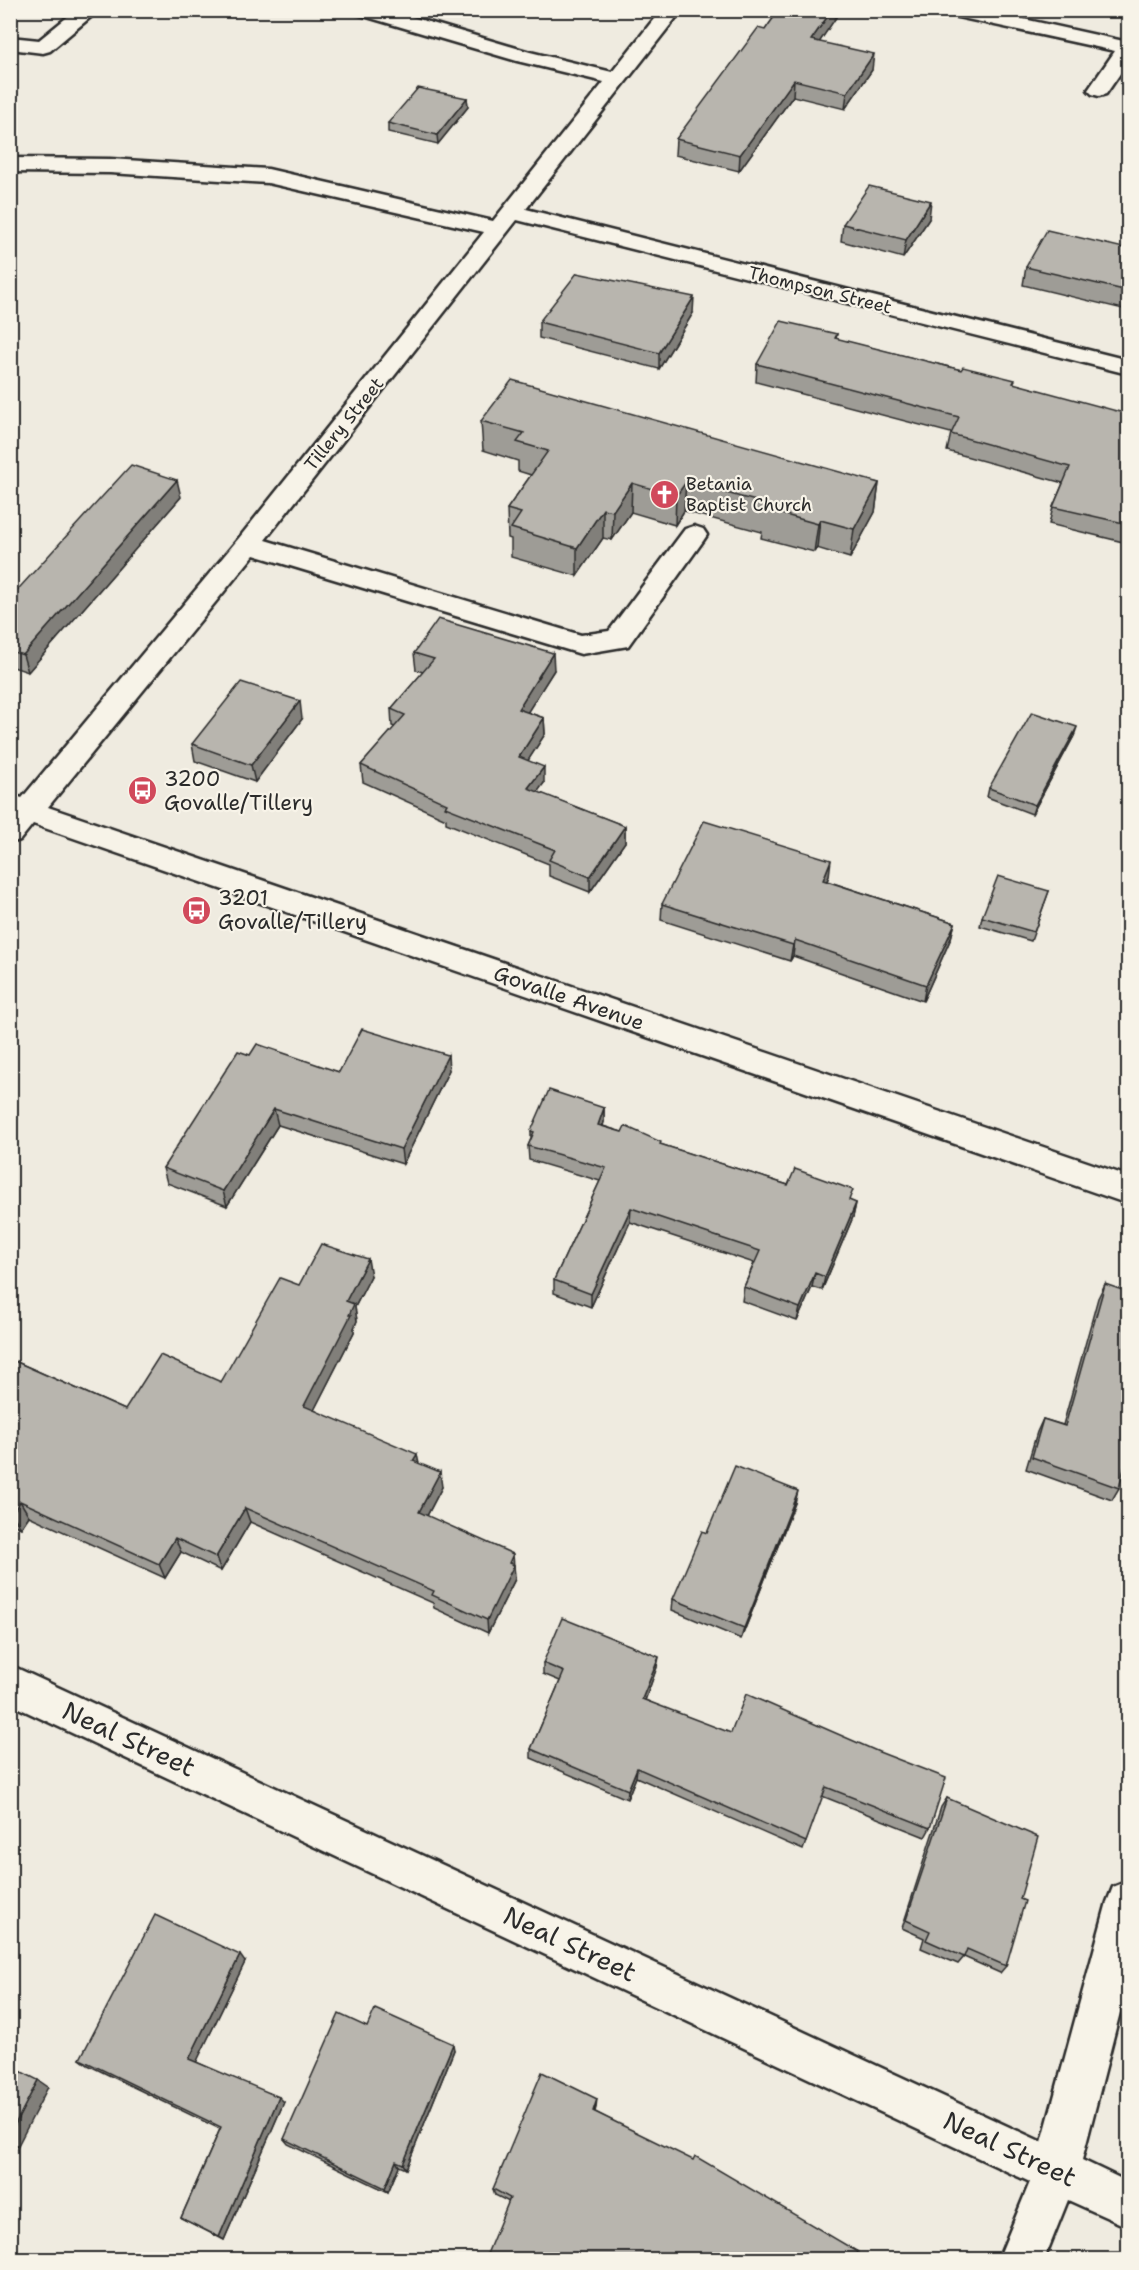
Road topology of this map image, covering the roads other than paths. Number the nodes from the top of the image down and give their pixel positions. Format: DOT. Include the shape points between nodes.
graph roads {
  1 [pos="88,10"];
  2 [pos="364,10"];
  3 [pos="672,10"];
  4 [pos="953,10"];
  5 [pos="10,43"];
  6 [pos="1128,48"];
  7 [pos="616,79"];
  8 [pos="1099,90"];
  9 [pos="20,166"];
  10 [pos="10,189"];
  11 [pos="506,220"];
  12 [pos="1128,367"];
  13 [pos="694,535"];
  14 [pos="248,544"];
  15 [pos="16,816"];
  16 [pos="1128,1190"];
  17 [pos="10,1684"];
  18 [pos="1128,1902"];
  19 [pos="1057,2170"];
  20 [pos="1128,2205"];
  21 [pos="1021,2259"];
  1 -- 5 [label="street" via="43,47"];
  2 -- 7 [label="street" via="524,57"];
  3 -- 7 [label="street, Tillery Street"];
  4 -- 6 [label="street"];
  6 -- 8 [label="street"];
  7 -- 11 [label="street, Tillery Street"];
  9 -- 10 [label="street"];
  9 -- 11 [label="street, Thompson Street" via="110,166 268,176"];
  11 -- 12 [label="street, Thompson Street"];
  11 -- 14 [label="street, Tillery Street"];
  13 -- 14 [label="street" via="618,639 581,645"];
  14 -- 15 [label="street, Tillery Street"];
  15 -- 16 [label="street, Govalle Avenue"];
  17 -- 19 [label="street, Neal Street"];
  18 -- 19 [label="street"];
  19 -- 20 [label="street, Neal Street"];
  19 -- 21 [label="street"];
}
